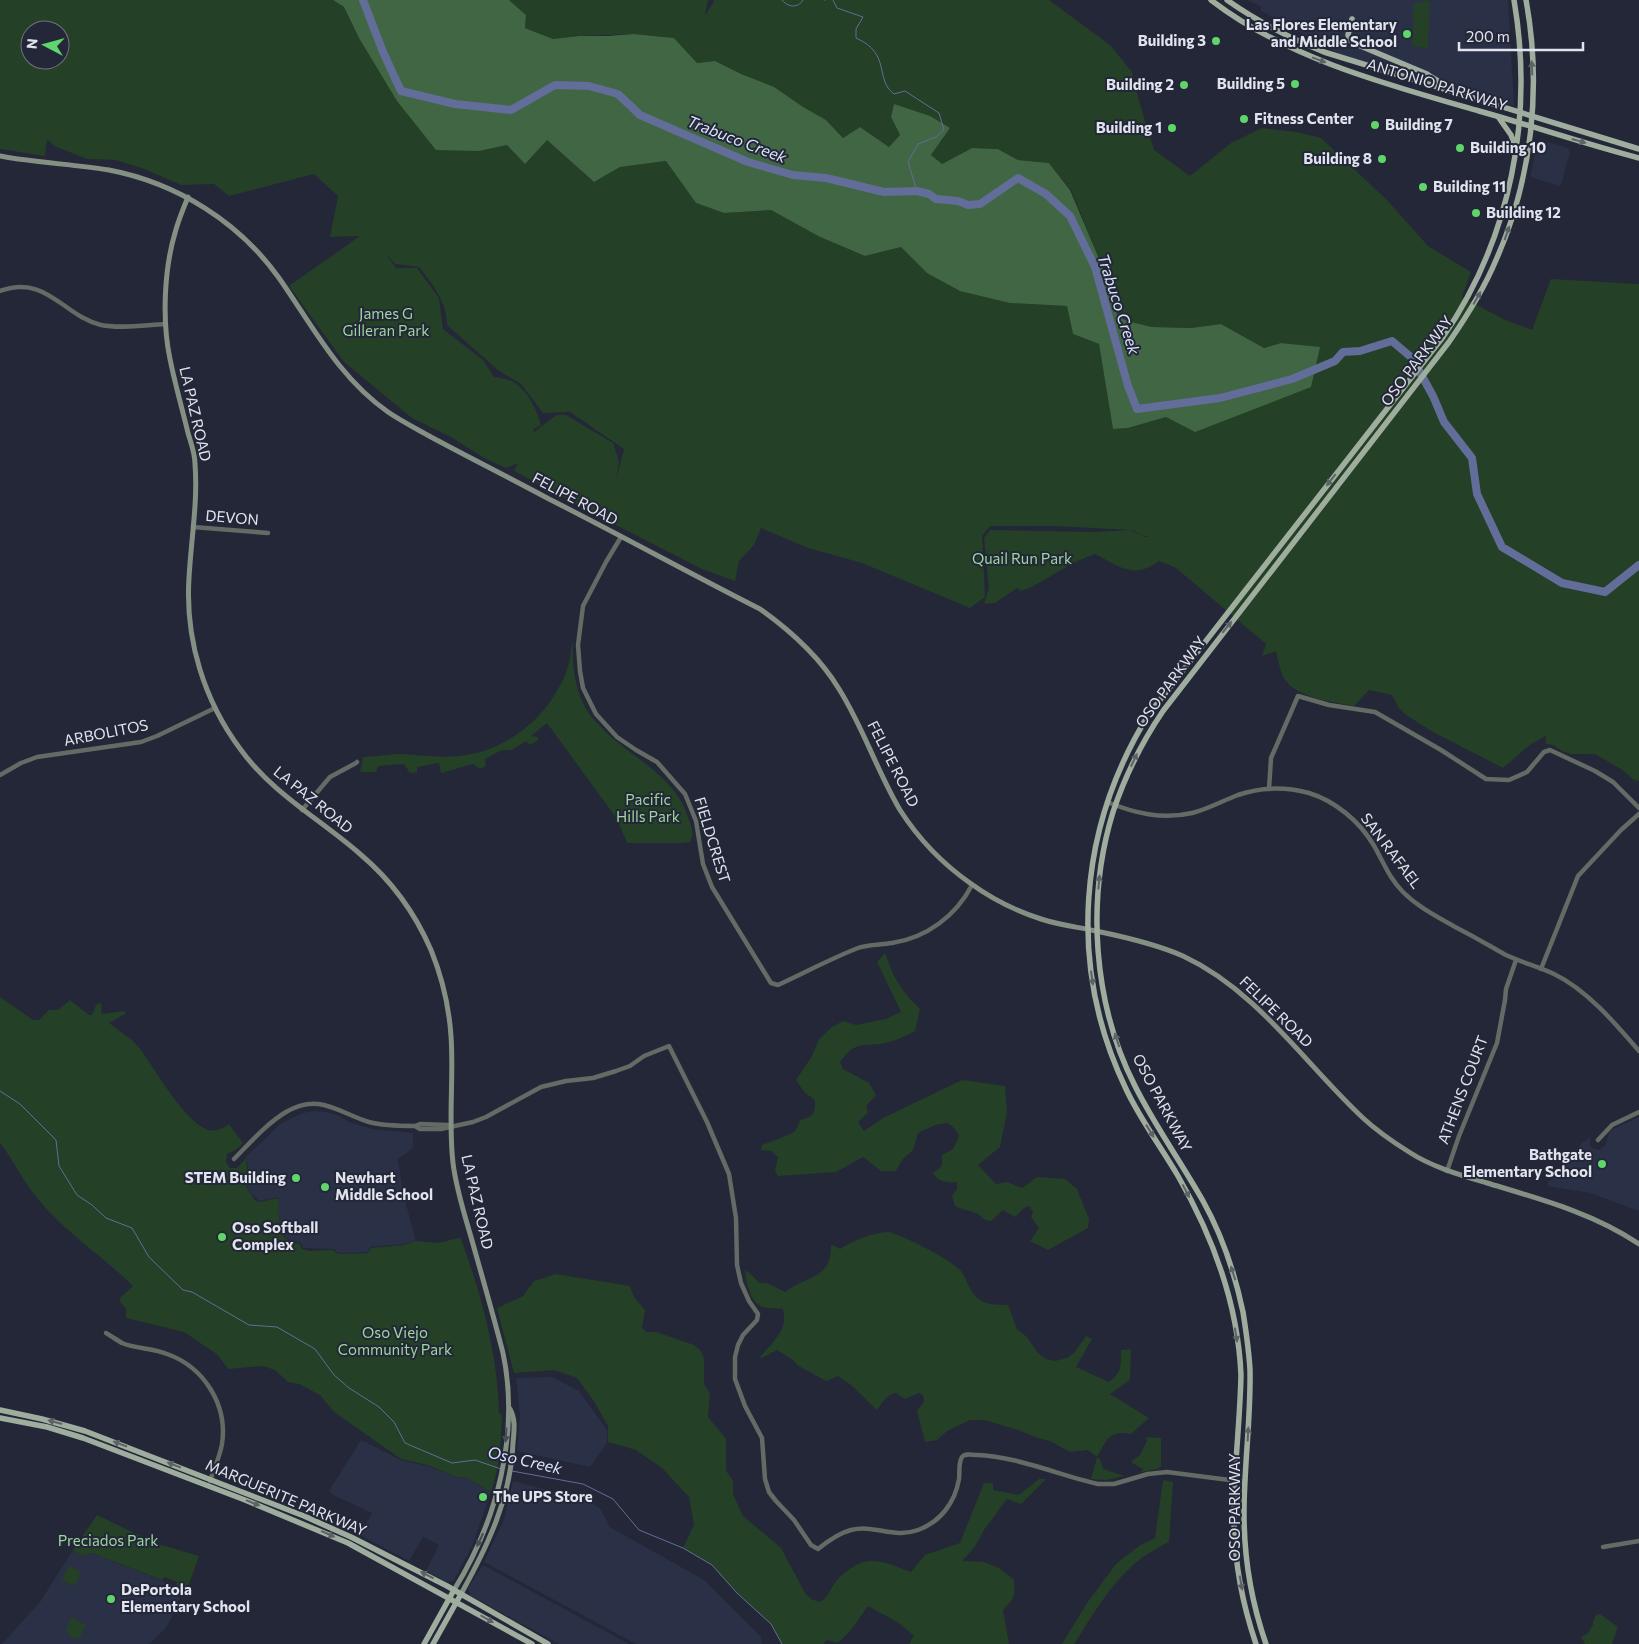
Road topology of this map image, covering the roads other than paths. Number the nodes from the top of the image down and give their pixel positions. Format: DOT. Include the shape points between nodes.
graph roads {
  1 [pos="1210,0"];
  2 [pos="1227,0"];
  3 [pos="1514,0"];
  4 [pos="1526,0"];
  5 [pos="1352,19"];
  6 [pos="1456,93"];
  7 [pos="1521,112"];
  8 [pos="1532,117"];
  9 [pos="1500,118"];
  10 [pos="1520,123"];
  11 [pos="1532,127"];
  12 [pos="1618,143"];
  13 [pos="1516,149"];
  14 [pos="1639,149"];
  15 [pos="1610,150"];
  16 [pos="0,156"];
  17 [pos="1639,158"];
  18 [pos="188,197"];
  19 [pos="0,291"];
  20 [pos="166,324"];
  21 [pos="193,527"];
  22 [pos="268,533"];
  23 [pos="621,537"];
  24 [pos="215,708"];
  25 [pos="357,762"];
  26 [pos="0,775"];
  27 [pos="1269,789"];
  28 [pos="1107,802"];
  29 [pos="1116,805"];
  30 [pos="1639,808"];
  31 [pos="302,810"];
  32 [pos="1639,814"];
  33 [pos="972,885"];
  34 [pos="1088,929"];
  35 [pos="1098,931"];
  36 [pos="1516,960"];
  37 [pos="1541,969"];
  38 [pos="1639,1051"];
  39 [pos="1639,1112"];
  40 [pos="451,1126"];
  41 [pos="1598,1140"];
  42 [pos="234,1158"];
  43 [pos="1446,1171"];
  44 [pos="1639,1244"];
  45 [pos="106,1333"];
  46 [pos="510,1409"];
  47 [pos="0,1410"];
  48 [pos="0,1418"];
  49 [pos="210,1479"];
  50 [pos="1236,1482"];
  51 [pos="1245,1482"];
  52 [pos="208,1486"];
  53 [pos="1639,1541"];
  54 [pos="1603,1547"];
  55 [pos="454,1590"];
  56 [pos="461,1594"];
  57 [pos="449,1598"];
  58 [pos="456,1602"];
  59 [pos="424,1644"];
  60 [pos="433,1644"];
  61 [pos="532,1644"];
  62 [pos="548,1644"];
  63 [pos="1256,1644"];
  64 [pos="1266,1644"];
  1 -- 9 [label="main road, ANTONIO PARKWAY, one-way" via="1265,35 1308,56"];
  2 -- 6 [label="main road, ANTONIO PARKWAY" via="1268,27 1311,47"];
  3 -- 7 [label="main road, OSO PARKWAY" via="1521,46"];
  8 -- 4 [label="main road, OSO PARKWAY, one-way" via="1532,53"];
  5 -- 6 [label="main road" via="1348,35 1352,42 1427,74"];
  6 -- 7 [label="main road, ANTONIO PARKWAY"];
  7 -- 8 [label="main road, ANTONIO PARKWAY"];
  7 -- 10 [label="main road, OSO PARKWAY"];
  8 -- 11 [label="main road, OSO PARKWAY"];
  8 -- 12 [label="main road, ANTONIO PARKWAY"];
  9 -- 10 [label="main road, ANTONIO PARKWAY"];
  9 -- 13 [label="main road"];
  10 -- 11 [label="main road, ANTONIO PARKWAY"];
  10 -- 13 [label="main road, OSO PARKWAY"];
  11 -- 15 [label="main road, ANTONIO PARKWAY, one-way"];
  29 -- 11 [label="main road, OSO PARKWAY, one-way" via="1136,756 1163,711 1449,342 1477,298 1502,245 1520,189"];
  12 -- 14 [label="main road, ANTONIO PARKWAY"];
  12 -- 15 [label="main road"];
  13 -- 28 [label="main road, OSO PARKWAY, one-way" via="1505,204 1491,248 1466,301 1443,336 1155,706 1139,730"];
  15 -- 17 [label="main road, ANTONIO PARKWAY"];
  16 -- 18 [label="main road, FELIPE ROAD" via="111,171 155,183"];
  18 -- 20 [label="main road, LA PAZ ROAD" via="169,261"];
  18 -- 23 [label="main road, FELIPE ROAD" via="255,248 333,359 356,385 388,412 459,453"];
  19 -- 20 [label="street" via="16,287 46,292 86,319 115,327"];
  20 -- 21 [label="main road, LA PAZ ROAD" via="169,356 195,461"];
  21 -- 22 [label="street, DEVON"];
  21 -- 24 [label="main road, LA PAZ ROAD" via="188,586 190,624 200,670"];
  23 -- 33 [label="main road, FELIPE ROAD" via="760,608 800,640 844,697 901,811 949,867"];
  23 -- 33 [label="street, FIELDCREST" via="583,606 578,645 580,671 589,702 617,736 657,762 685,794 696,821 703,864 712,887 771,983 778,985 860,948 920,935 948,917"];
  24 -- 26 [label="street, ARBOLITOS" via="147,740 37,758"];
  24 -- 31 [label="main road, LA PAZ ROAD" via="249,760"];
  25 -- 31 [label="street" via="330,777"];
  27 -- 29 [label="street, SAN RAFAEL" via="1239,795 1198,812 1175,816 1146,815"];
  27 -- 30 [label="street" via="1271,758 1298,696 1374,712 1486,779 1509,780 1528,772 1544,752 1550,750 1613,782"];
  27 -- 36 [label="street, SAN RAFAEL" via="1306,793 1335,806 1365,833 1390,876 1410,898"];
  28 -- 29 [label="street, SAN RAFAEL"];
  28 -- 34 [label="main road, OSO PARKWAY" via="1092,867"];
  35 -- 29 [label="main road, OSO PARKWAY, one-way" via="1101,866"];
  31 -- 40 [label="main road, LA PAZ ROAD" via="353,848 381,874 402,900 427,942 441,979 449,1016"];
  32 -- 37 [label="street" via="1578,876"];
  33 -- 34 [label="main road, FELIPE ROAD" via="1021,912"];
  34 -- 35 [label="main road, FELIPE ROAD"];
  34 -- 50 [label="main road, OSO PARKWAY, one-way" via="1094,990 1113,1058 1133,1102 1202,1222 1230,1302 1240,1366"];
  35 -- 43 [label="main road, FELIPE ROAD" via="1163,948 1213,972 1260,1010 1365,1120 1413,1155"];
  51 -- 35 [label="main road, OSO PARKWAY, one-way" via="1250,1372 1237,1287 1208,1210 1124,1063 1104,994"];
  36 -- 37 [label="street, SAN RAFAEL"];
  36 -- 43 [label="street, ATHENS COURT" via="1506,989 1497,1042"];
  37 -- 38 [label="street, SAN RAFAEL" via="1576,988"];
  39 -- 41 [label="street" via="1612,1125"];
  40 -- 42 [label="street" via="375,1123 333,1106 309,1104 283,1114"];
  40 -- 46 [label="main road, LA PAZ ROAD" via="457,1188 503,1353"];
  40 -- 50 [label="street" via="486,1117 541,1087 593,1078 630,1066 644,1056 669,1046 729,1174 736,1218 740,1283 758,1314 758,1320 738,1345 735,1379 762,1438 769,1492 811,1545 818,1549 850,1530 908,1534 928,1526 948,1507 959,1480 962,1457 966,1454 990,1455 1098,1484 1114,1484 1167,1472"];
  43 -- 44 [label="main road, FELIPE ROAD" via="1581,1213"];
  45 -- 49 [label="street" via="122,1343 179,1358 192,1366 211,1390 222,1417 223,1434"];
  46 -- 55 [label="main road, LA PAZ ROAD, one-way" via="499,1484 484,1531"];
  46 -- 56 [label="main road, LA PAZ ROAD" via="514,1417 511,1462 502,1506"];
  49 -- 47 [label="main road, MARGUERITE PARKWAY, one-way" via="85,1431"];
  48 -- 52 [label="main road, MARGUERITE PARKWAY" via="83,1438"];
  49 -- 52 [label="street"];
  55 -- 49 [label="main road, MARGUERITE PARKWAY, one-way" via="351,1537"];
  50 -- 51 [label="street"];
  50 -- 63 [label="main road, OSO PARKWAY, one-way" via="1234,1523 1238,1565"];
  51 -- 64 [label="main road, OSO PARKWAY" via="1248,1577"];
  52 -- 57 [label="main road, MARGUERITE PARKWAY, one-way" via="348,1543"];
  53 -- 54 [label="street"];
  55 -- 56 [label="main road, MARGUERITE PARKWAY"];
  55 -- 57 [label="main road, LA PAZ ROAD"];
  56 -- 58 [label="main road, LA PAZ ROAD"];
  56 -- 62 [label="main road, MARGUERITE PARKWAY"];
  57 -- 58 [label="main road, MARGUERITE PARKWAY"];
  57 -- 59 [label="main road, LA PAZ ROAD"];
  58 -- 60 [label="main road, LA PAZ ROAD"];
  58 -- 61 [label="main road, MARGUERITE PARKWAY, one-way"];
}
